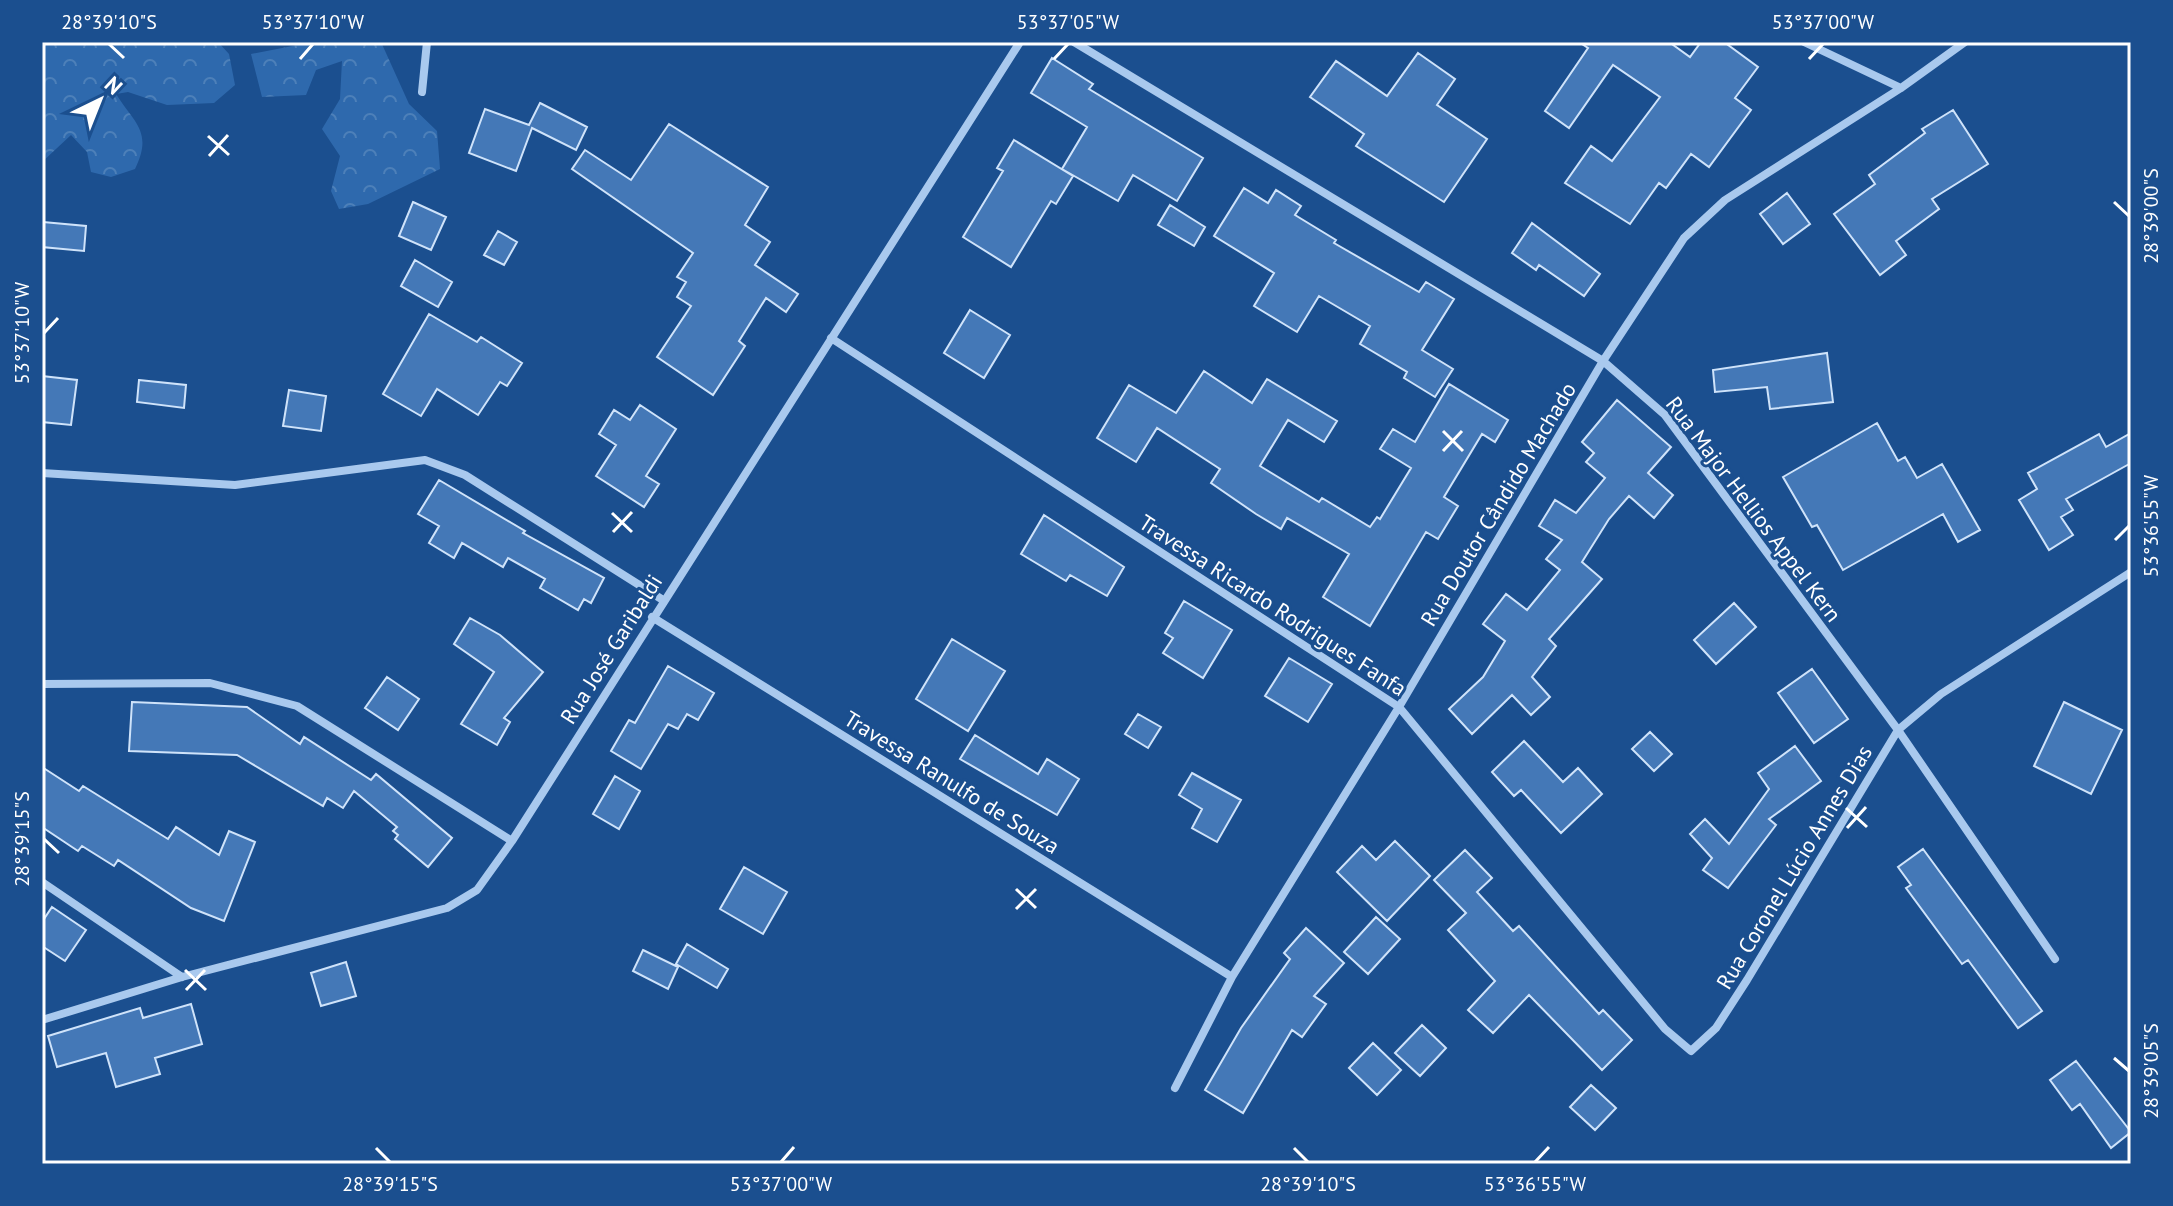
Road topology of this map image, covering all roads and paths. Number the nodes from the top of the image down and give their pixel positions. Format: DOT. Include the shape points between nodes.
graph roads {
  1 [pos="427,42"];
  2 [pos="1020,42"];
  3 [pos="1074,42"];
  4 [pos="1804,42"];
  5 [pos="1964,43"];
  6 [pos="1901,88"];
  7 [pos="422,92"];
  8 [pos="831,338"];
  9 [pos="1603,361"];
  10 [pos="42,473"];
  11 [pos="2131,572"];
  12 [pos="663,600"];
  13 [pos="652,617"];
  14 [pos="42,684"];
  15 [pos="1399,707"];
  16 [pos="1898,730"];
  17 [pos="512,841"];
  18 [pos="42,882"];
  19 [pos="2055,959"];
  20 [pos="182,977"];
  21 [pos="1232,977"];
  22 [pos="42,1020"];
  23 [pos="1691,1051"];
  24 [pos="1175,1088"];
  1 -- 7 [label="street"];
  2 -- 8 [label="street, Rua José Garibaldi"];
  3 -- 9 [label="street, Rua Major Hellios Appel Kern"];
  4 -- 6 [label="street"];
  5 -- 6 [label="street, Rua Doutor Cândido Machado"];
  6 -- 9 [label="street, Rua Doutor Cândido Machado" via="1725,200 1704,219 1684,238"];
  8 -- 12 [label="street, Rua José Garibaldi"];
  8 -- 15 [label="street, Travessa Ricardo Rodrigues Fanfa"];
  9 -- 15 [label="street, Rua Doutor Cândido Machado"];
  9 -- 16 [label="street, Rua Major Hellios Appel Kern" via="1665,415"];
  10 -- 12 [label="street" via="235,485 425,460 465,475"];
  11 -- 16 [label="street, Rua Coronel Lúcio Annes Dias" via="1941,694"];
  12 -- 13 [label="street, Rua José Garibaldi"];
  13 -- 17 [label="street, Rua José Garibaldi"];
  13 -- 21 [label="street, Travessa Ranulfo de Souza"];
  14 -- 17 [label="street" via="210,683 297,706"];
  15 -- 21 [label="street, Rua Doutor Cândido Machado"];
  15 -- 23 [label="street, Travessa Ricardo Rodrigues Fanfa" via="1665,1029"];
  16 -- 19 [label="street, Rua Major Hellios Appel Kern"];
  16 -- 23 [label="street, Rua Coronel Lúcio Annes Dias" via="1747,980 1716,1028"];
  17 -- 20 [label="street, Rua José Garibaldi" via="477,890 447,908"];
  18 -- 20 [label="street"];
  20 -- 22 [label="street, Rua José Garibaldi"];
  21 -- 24 [label="street, Rua Doutor Cândido Machado"];
}
